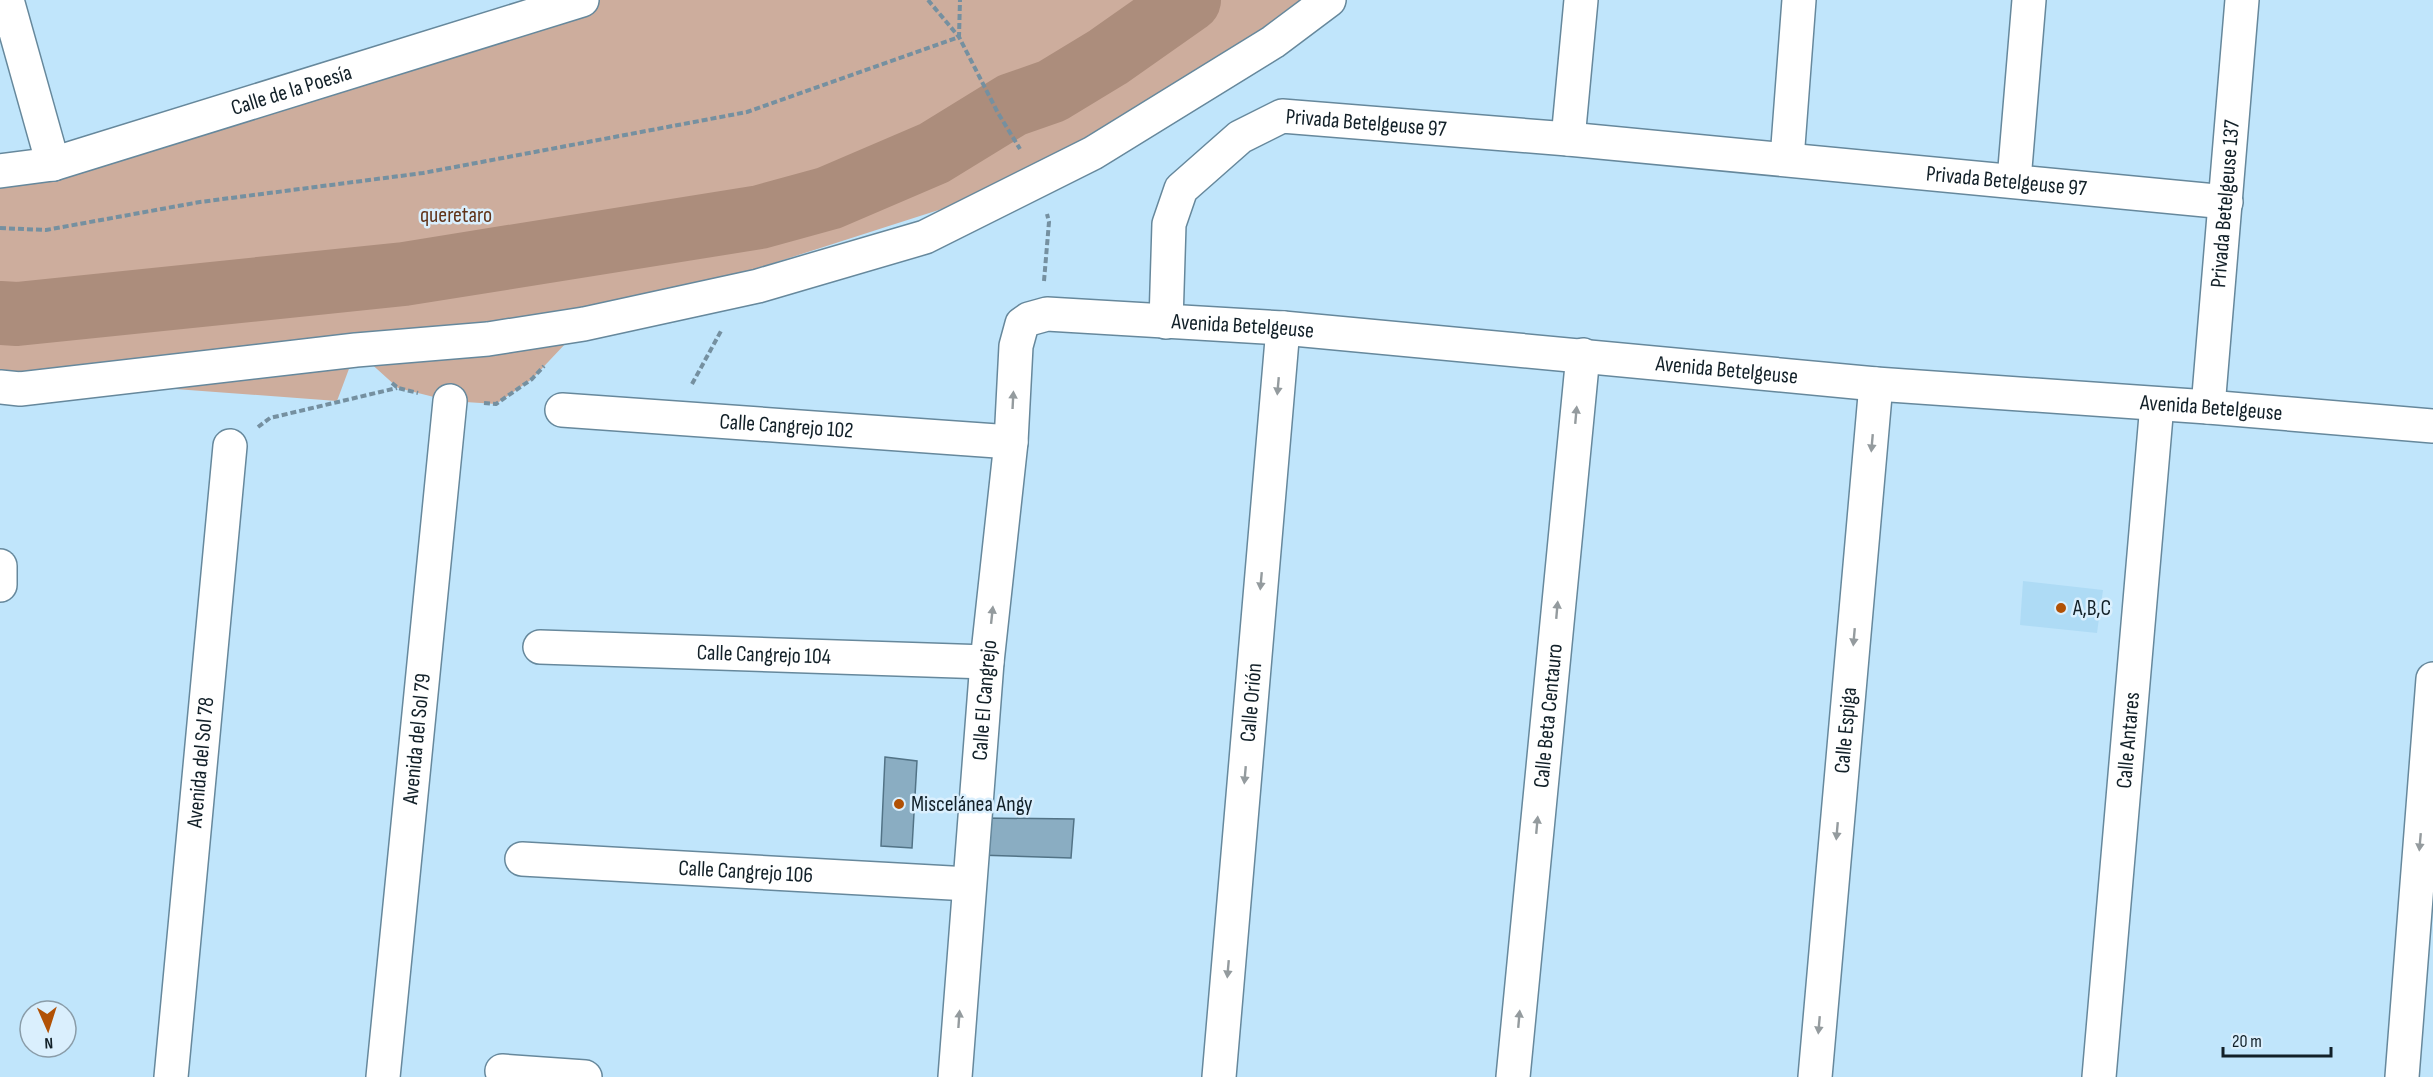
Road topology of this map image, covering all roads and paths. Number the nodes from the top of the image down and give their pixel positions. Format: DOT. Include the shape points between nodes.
graph roads {
  1 [pos="7,0"];
  2 [pos="582,0"];
  3 [pos="928,0"];
  4 [pos="960,0"];
  5 [pos="1329,0"];
  6 [pos="1581,0"];
  7 [pos="1799,0"];
  8 [pos="2029,0"];
  9 [pos="2242,0"];
  10 [pos="959,37"];
  11 [pos="1568,139"];
  12 [pos="1787,159"];
  13 [pos="53,164"];
  14 [pos="1030,166"];
  15 [pos="0,171"];
  16 [pos="2014,180"];
  17 [pos="2226,202"];
  18 [pos="0,228"];
  19 [pos="758,286"];
  20 [pos="1035,319"];
  21 [pos="1166,322"];
  22 [pos="1283,328"];
  23 [pos="1583,355"];
  24 [pos="547,363"];
  25 [pos="1876,384"];
  26 [pos="0,387"];
  27 [pos="398,388"];
  28 [pos="450,401"];
  29 [pos="2157,404"];
  30 [pos="2208,407"];
  31 [pos="562,410"];
  32 [pos="657,416"];
  33 [pos="2433,426"];
  34 [pos="1011,442"];
  35 [pos="230,447"];
  36 [pos="0,566"];
  37 [pos="0,585"];
  38 [pos="540,647"];
  39 [pos="987,662"];
  40 [pos="2433,679"];
  41 [pos="522,859"];
  42 [pos="969,884"];
  43 [pos="502,1071"];
  44 [pos="171,1077"];
  45 [pos="383,1077"];
  46 [pos="585,1077"];
  47 [pos="955,1077"];
  48 [pos="1219,1077"];
  49 [pos="1514,1077"];
  50 [pos="1815,1077"];
  51 [pos="2099,1077"];
  52 [pos="2402,1077"];
  1 -- 13 [label="street"];
  2 -- 13 [label="street, Calle de la Poesía"];
  3 -- 10 [label="path"];
  4 -- 10 [label="path"];
  5 -- 14 [label="street" via="1274,42 1093,153"];
  6 -- 11 [label="street"];
  7 -- 12 [label="street"];
  8 -- 16 [label="street"];
  9 -- 17 [label="street, Privada Betelgeuse 137"];
  10 -- 14 [label="path"];
  10 -- 18 [label="path" via="747,112 423,173 200,202 46,230"];
  11 -- 12 [label="street, Privada Betelgeuse 97"];
  11 -- 21 [label="street, Privada Betelgeuse 97" via="1282,116 1240,137 1181,189 1169,224"];
  12 -- 16 [label="street, Privada Betelgeuse 97"];
  13 -- 15 [label="street, Calle de la Poesía"];
  14 -- 19 [label="street" via="925,237"];
  14 -- 20 [label="path" via="1049,222 1043,286"];
  16 -- 17 [label="street, Privada Betelgeuse 97"];
  17 -- 30 [label="street, Privada Betelgeuse 137"];
  19 -- 26 [label="street" via="584,324 488,339 356,350 20,389"];
  19 -- 32 [label="path" via="724,325 692,384"];
  20 -- 21 [label="street, Avenida Betelgeuse"];
  34 -- 20 [label="street, Calle El Cangrejo, one-way" via="1016,346"];
  21 -- 22 [label="street, Avenida Betelgeuse"];
  22 -- 23 [label="street, Avenida Betelgeuse"];
  22 -- 48 [label="street, Calle Orión, one-way"];
  23 -- 25 [label="street, Avenida Betelgeuse"];
  49 -- 23 [label="street, Calle Beta Centauro, one-way"];
  24 -- 28 [label="path" via="532,379 496,404"];
  25 -- 29 [label="street, Avenida Betelgeuse"];
  25 -- 50 [label="street, Calle Espiga, one-way"];
  27 -- 35 [label="path" via="270,418"];
  28 -- 45 [label="street, Avenida del Sol 79"];
  29 -- 30 [label="street, Avenida Betelgeuse"];
  29 -- 51 [label="street, Calle Antares"];
  30 -- 33 [label="street, Avenida Betelgeuse"];
  31 -- 32 [label="street, Calle Cangrejo 102"];
  32 -- 34 [label="street, Calle Cangrejo 102"];
  39 -- 34 [label="street, Calle El Cangrejo, one-way"];
  35 -- 44 [label="street, Avenida del Sol 78"];
  36 -- 37 [label="street"];
  38 -- 39 [label="street, Calle Cangrejo 104"];
  39 -- 42 [label="street, Calle El Cangrejo"];
  40 -- 52 [label="street, one-way"];
  41 -- 42 [label="street, Calle Cangrejo 106"];
  47 -- 42 [label="street, Calle El Cangrejo, one-way"];
  43 -- 46 [label="street"];
}
